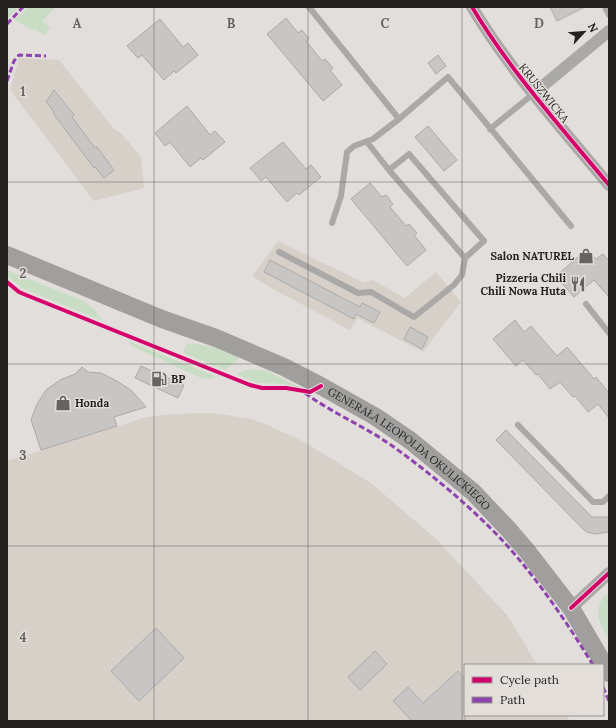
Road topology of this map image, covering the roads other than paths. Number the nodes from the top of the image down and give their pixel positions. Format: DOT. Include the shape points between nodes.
graph roads {
  1 [pos="309,7"];
  2 [pos="472,7"];
  3 [pos="605,7"];
  4 [pos="609,15"];
  5 [pos="609,31"];
  6 [pos="533,94"];
  7 [pos="399,119"];
  8 [pos="490,129"];
  9 [pos="367,142"];
  10 [pos="389,170"];
  11 [pos="609,185"];
  12 [pos="332,223"];
  13 [pos="570,226"];
  14 [pos="280,252"];
  15 [pos="7,255"];
  16 [pos="465,258"];
  17 [pos="586,304"];
  18 [pos="609,333"];
  19 [pos="518,425"];
  20 [pos="609,496"];
  21 [pos="609,573"];
  22 [pos="571,608"];
  23 [pos="604,664"];
  1 -- 7 [label="lane"];
  2 -- 6 [label="street, KRUSZWICKA"];
  3 -- 4 [label="lane"];
  5 -- 6 [label="street"];
  6 -- 8 [label="lane"];
  6 -- 11 [label="street, KRUSZWICKA"];
  7 -- 8 [label="lane" via="448,77"];
  7 -- 9 [label="lane"];
  8 -- 13 [label="lane"];
  9 -- 10 [label="lane"];
  9 -- 12 [label="lane" via="354,146 347,152 341,196"];
  10 -- 16 [label="lane"];
  10 -- 16 [label="lane" via="409,154 484,241"];
  14 -- 16 [label="lane" via="358,293 371,292 414,317 454,285 462,275"];
  15 -- 22 [label="main road, GENERAŁA LEOPOLDA OKULICKIEGO" via="273,363 376,417 412,441 473,492 523,545"];
  17 -- 18 [label="lane"];
  19 -- 20 [label="lane" via="593,502 603,502"];
  21 -- 22 [label="street"];
  22 -- 23 [label="main road, GENERAŁA LEOPOLDA OKULICKIEGO"];
}
